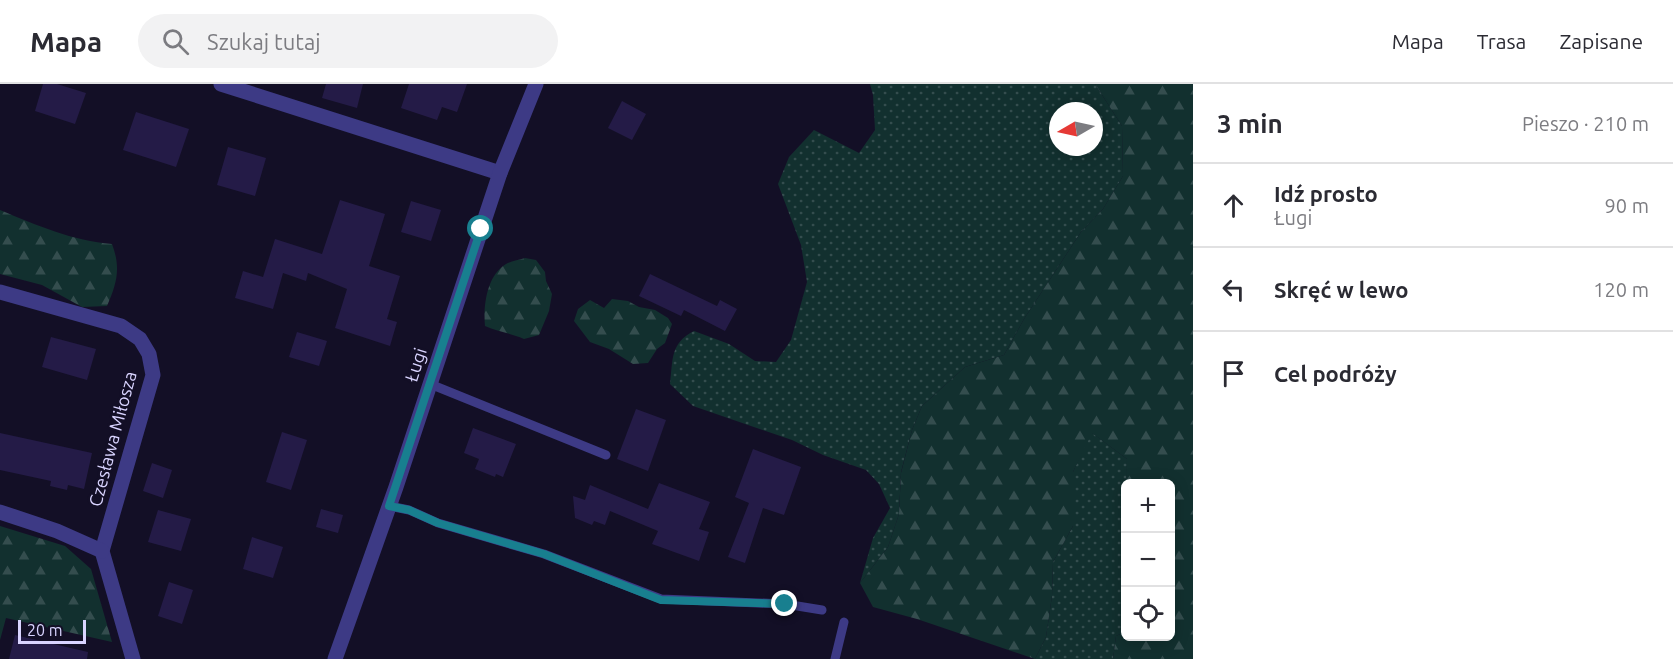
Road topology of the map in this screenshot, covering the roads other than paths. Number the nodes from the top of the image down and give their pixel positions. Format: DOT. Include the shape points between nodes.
graph roads {
  1 [pos="221,84"];
  2 [pos="536,84"];
  3 [pos="500,173"];
  4 [pos="0,292"];
  5 [pos="430,384"];
  6 [pos="606,455"];
  7 [pos="389,506"];
  8 [pos="0,512"];
  9 [pos="102,551"];
  10 [pos="822,610"];
  11 [pos="844,622"];
  12 [pos="133,659"];
  13 [pos="335,659"];
  14 [pos="835,659"];
  1 -- 3 [label="street"];
  2 -- 3 [label="street, Ługi"];
  3 -- 5 [label="street, Ługi"];
  4 -- 9 [label="street, Czesława Miłosza" via="121,326 140,339 149,354 153,375"];
  5 -- 6 [label="lane"];
  5 -- 7 [label="street, Ługi"];
  7 -- 10 [label="lane" via="544,554 661,600 785,604"];
  7 -- 13 [label="street, Ługi"];
  8 -- 9 [label="street"];
  9 -- 12 [label="street"];
  11 -- 14 [label="lane"];
}
